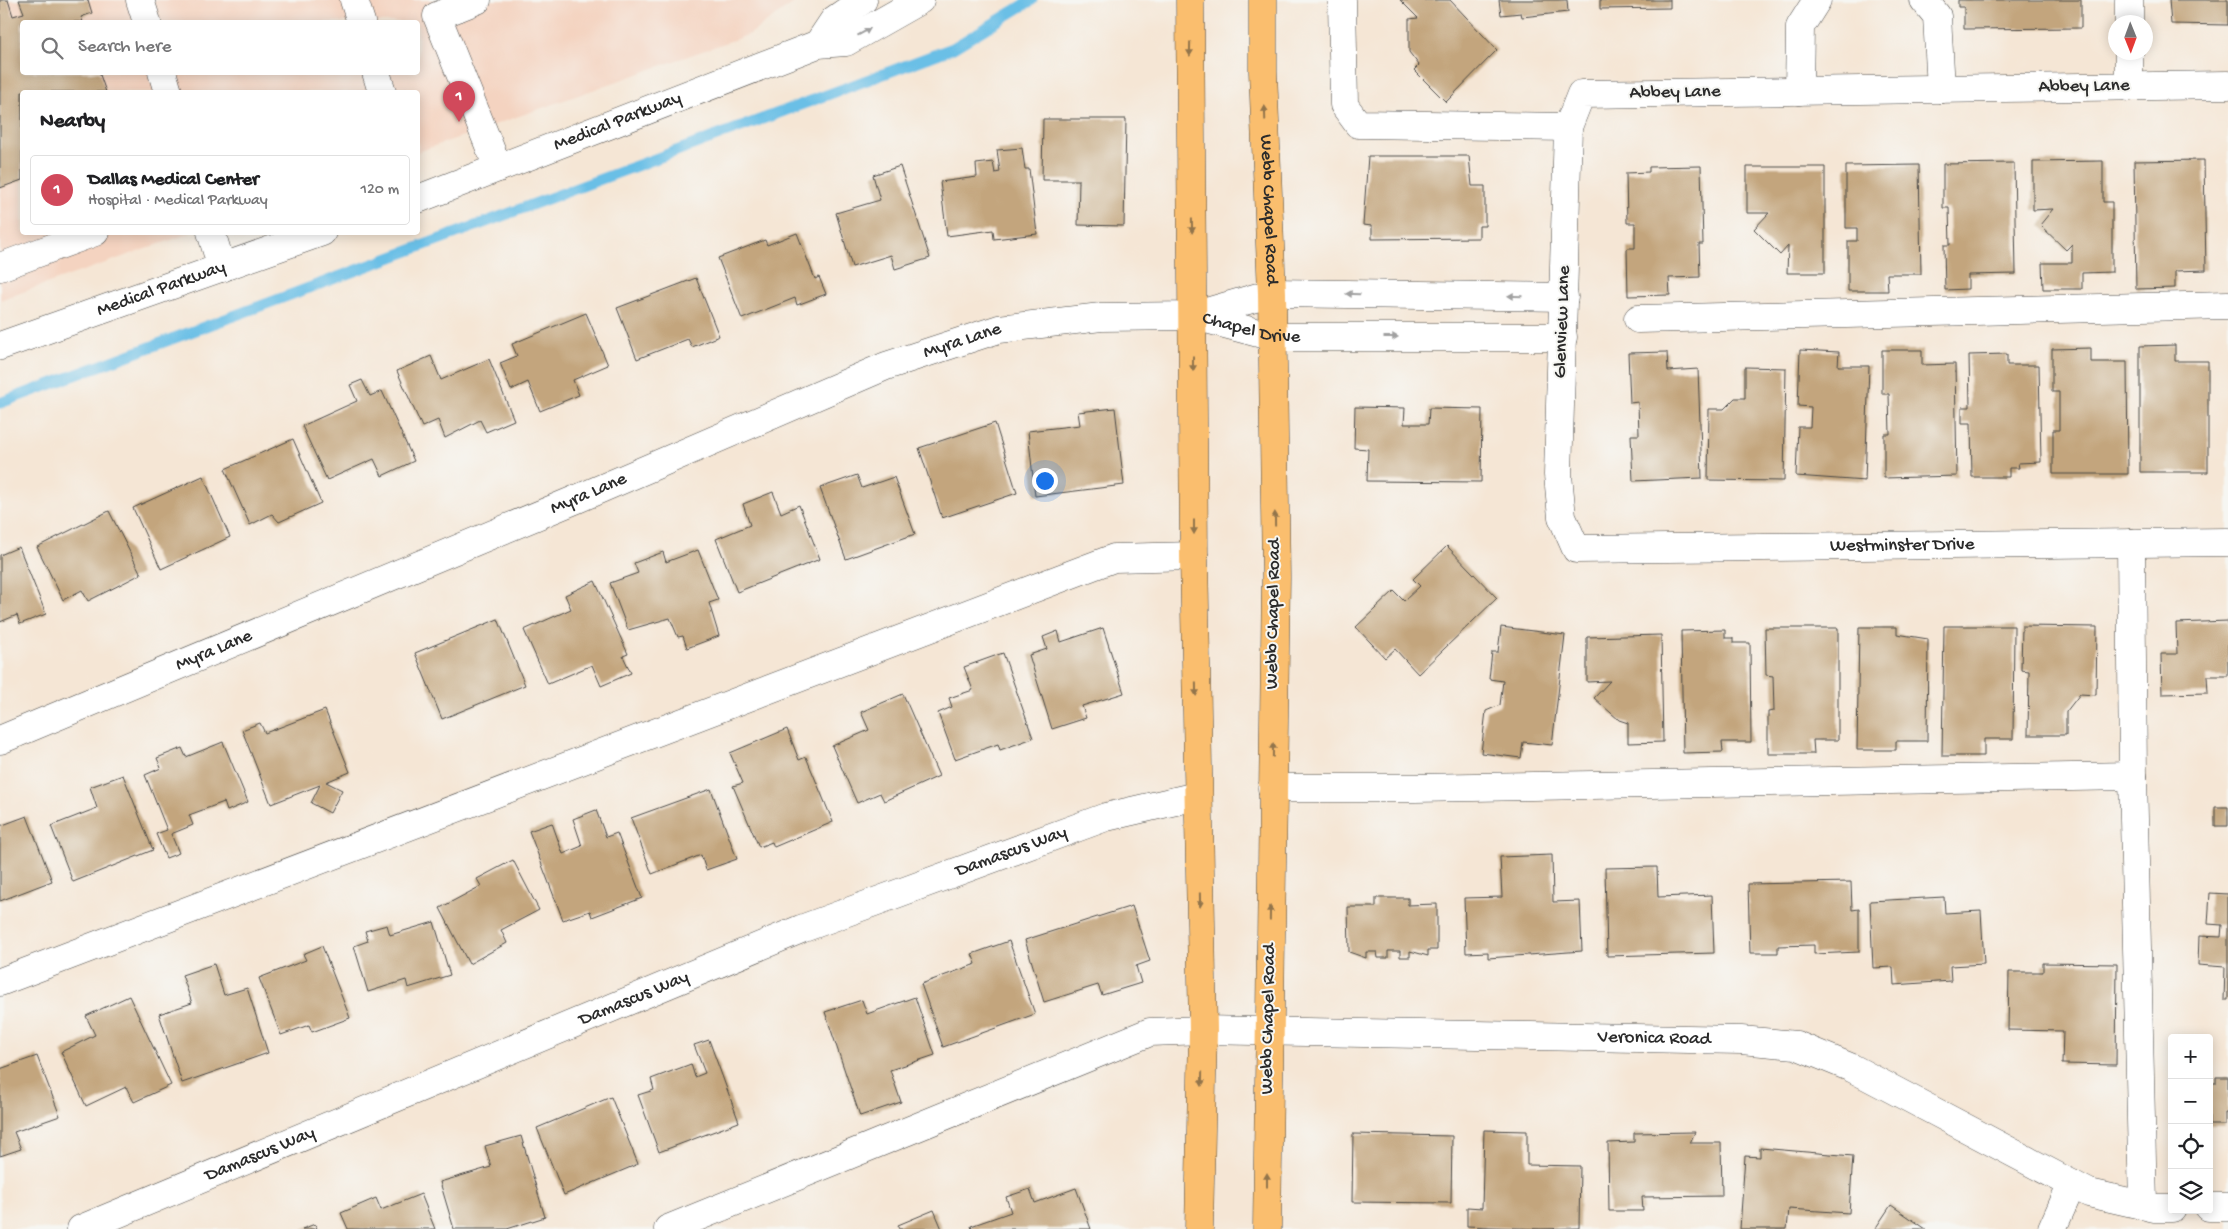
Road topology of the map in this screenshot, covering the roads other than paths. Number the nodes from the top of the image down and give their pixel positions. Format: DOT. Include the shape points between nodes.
graph roads {
  1 [pos="140,0"];
  2 [pos="354,0"];
  3 [pos="477,0"];
  4 [pos="863,0"];
  5 [pos="920,0"];
  6 [pos="1190,0"];
  7 [pos="1263,0"];
  8 [pos="1342,0"];
  9 [pos="1817,0"];
  10 [pos="1924,0"];
  11 [pos="2129,0"];
  12 [pos="2129,15"];
  13 [pos="146,20"];
  14 [pos="359,20"];
  15 [pos="818,44"];
  16 [pos="2129,60"];
  17 [pos="163,75"];
  18 [pos="377,75"];
  19 [pos="2228,85"];
  20 [pos="2129,87"];
  21 [pos="1941,89"];
  22 [pos="167,90"];
  23 [pos="381,90"];
  24 [pos="1799,91"];
  25 [pos="1581,94"];
  26 [pos="1568,127"];
  27 [pos="498,168"];
  28 [pos="420,198"];
  29 [pos="87,235"];
  30 [pos="212,235"];
  31 [pos="314,235"];
  32 [pos="0,267"];
  33 [pos="222,268"];
  34 [pos="1272,294"];
  35 [pos="1564,297"];
  36 [pos="2228,305"];
  37 [pos="1193,316"];
  38 [pos="1638,319"];
  39 [pos="1273,337"];
  40 [pos="1563,338"];
  41 [pos="0,346"];
  42 [pos="2228,542"];
  43 [pos="2130,543"];
  44 [pos="1576,549"];
  45 [pos="1194,556"];
  46 [pos="0,740"];
  47 [pos="2132,776"];
  48 [pos="1272,788"];
  49 [pos="1197,796"];
  50 [pos="0,982"];
  51 [pos="1202,1030"];
  52 [pos="1268,1030"];
  53 [pos="2072,1184"];
  54 [pos="2213,1207"];
  55 [pos="2228,1207"];
  56 [pos="2154,1213"];
  57 [pos="81,1229"];
  58 [pos="668,1229"];
  59 [pos="1199,1229"];
  60 [pos="1267,1229"];
  61 [pos="2052,1229"];
  1 -- 13 [label="street"];
  2 -- 14 [label="street"];
  3 -- 27 [label="street" via="437,16"];
  4 -- 15 [label="street" via="834,20"];
  15 -- 5 [label="street, Medical Parkway, one-way" via="846,42"];
  6 -- 37 [label="main road, one-way"];
  34 -- 7 [label="main road, Webb Chapel Road, one-way"];
  8 -- 26 [label="street" via="1344,105 1358,124"];
  9 -- 24 [label="street" via="1800,27"];
  10 -- 21 [label="street" via="1937,16"];
  11 -- 12 [label="street"];
  15 -- 27 [label="street, Medical Parkway"];
  16 -- 20 [label="street"];
  17 -- 22 [label="street"];
  18 -- 23 [label="street"];
  19 -- 20 [label="street, Abbey Lane"];
  20 -- 21 [label="street, Abbey Lane"];
  21 -- 24 [label="street, Abbey Lane"];
  24 -- 25 [label="street, Abbey Lane"];
  25 -- 26 [label="street, Glenview Lane"];
  26 -- 35 [label="street, Glenview Lane"];
  27 -- 28 [label="street, Medical Parkway"];
  29 -- 32 [label="street"];
  30 -- 33 [label="street"];
  31 -- 33 [label="street, Medical Parkway"];
  33 -- 41 [label="street, Medical Parkway"];
  35 -- 34 [label="street, Chapel Drive, one-way"];
  34 -- 37 [label="street, Chapel Drive"];
  34 -- 39 [label="main road, Webb Chapel Road"];
  35 -- 40 [label="street, Glenview Lane"];
  36 -- 38 [label="street"];
  37 -- 39 [label="street, Chapel Drive"];
  37 -- 45 [label="main road, one-way"];
  37 -- 46 [label="street, Myra Lane" via="1101,317 1000,330 886,366"];
  39 -- 40 [label="street, Chapel Drive, one-way"];
  48 -- 39 [label="main road, Webb Chapel Road, one-way" via="1276,577"];
  40 -- 44 [label="street, Glenview Lane" via="1558,475 1562,517"];
  42 -- 43 [label="street, Westminster Drive"];
  43 -- 44 [label="street, Westminster Drive"];
  43 -- 47 [label="street"];
  45 -- 49 [label="main road, one-way"];
  45 -- 50 [label="street" via="1114,558"];
  47 -- 48 [label="street"];
  47 -- 56 [label="street"];
  52 -- 48 [label="main road, Webb Chapel Road, one-way"];
  49 -- 51 [label="main road, one-way"];
  49 -- 57 [label="street, Damascus Way" via="1106,817 801,929"];
  51 -- 52 [label="street, Veronica Road"];
  51 -- 58 [label="street, Veronica Road" via="1150,1032"];
  51 -- 59 [label="main road, one-way"];
  52 -- 53 [label="street, Veronica Road" via="1740,1040 1796,1045 1852,1068"];
  60 -- 52 [label="main road, Webb Chapel Road, one-way"];
  53 -- 56 [label="street, Veronica Road" via="2089,1193"];
  53 -- 61 [label="street"];
  54 -- 55 [label="street"];
}
